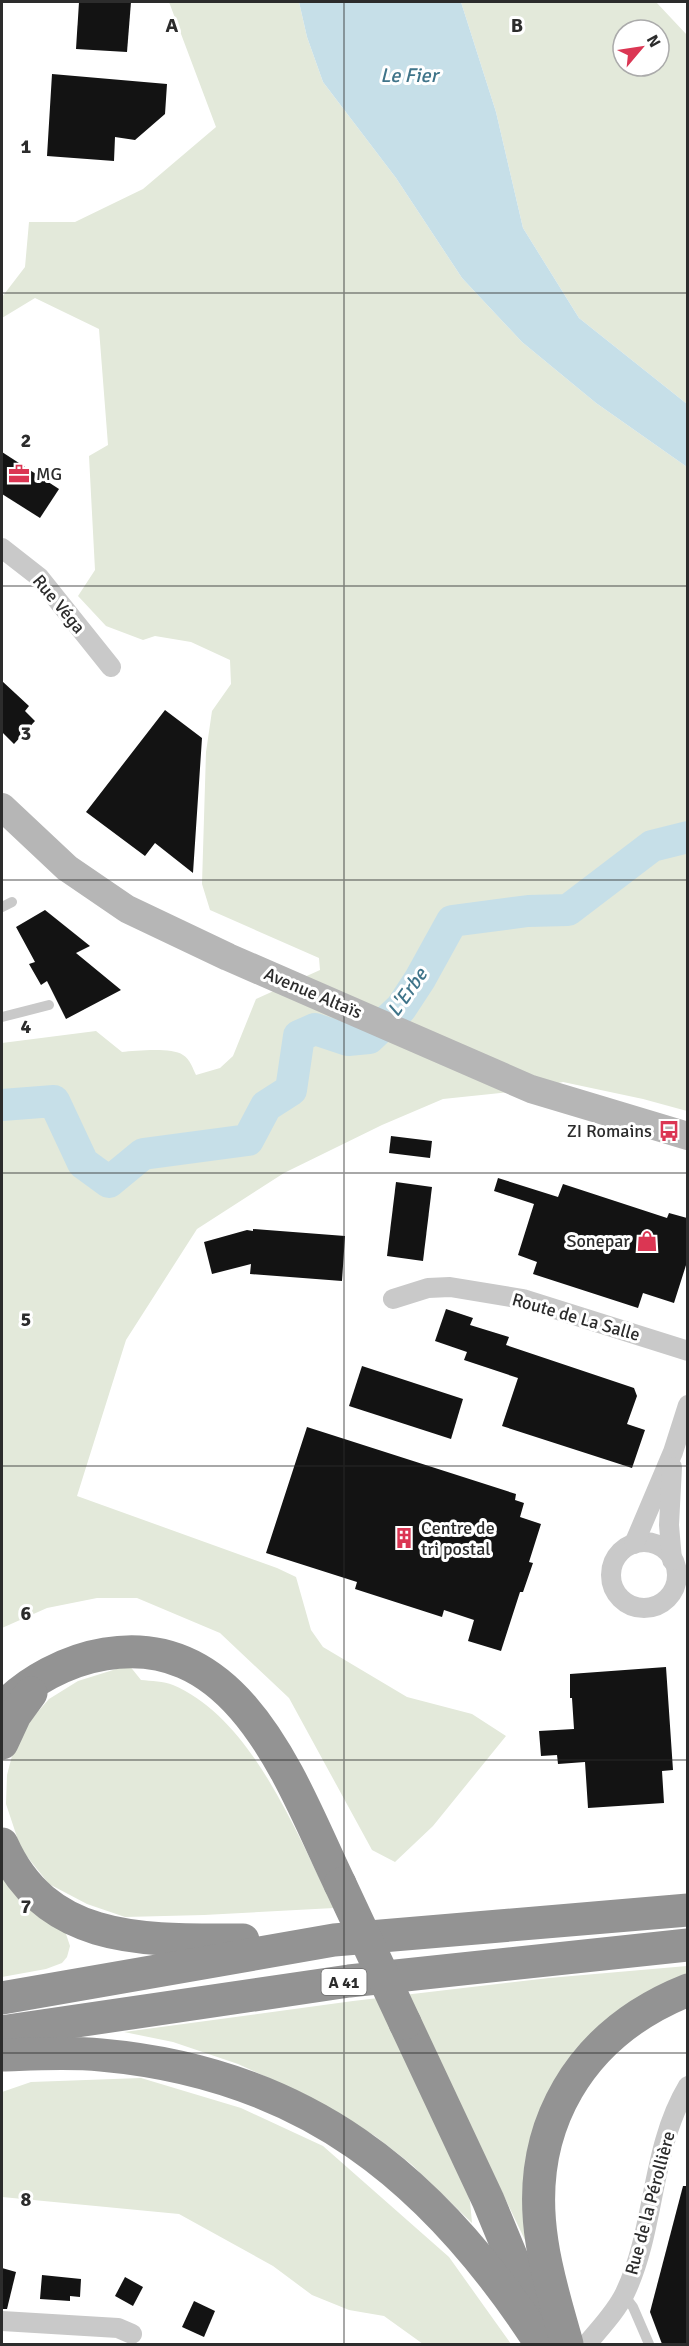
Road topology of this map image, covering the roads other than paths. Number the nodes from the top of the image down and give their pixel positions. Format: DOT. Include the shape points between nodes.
graph roads {
  1 [pos="2,548"];
  2 [pos="111,668"];
  3 [pos="2,807"];
  4 [pos="12,902"];
  5 [pos="2,907"];
  6 [pos="49,1005"];
  7 [pos="2,1017"];
  8 [pos="687,1136"];
  9 [pos="393,1299"];
  10 [pos="687,1351"];
  11 [pos="687,1405"];
  12 [pos="673,1452"];
  13 [pos="634,1544"];
  14 [pos="672,1560"];
  15 [pos="58,1670"];
  16 [pos="2,1708"];
  17 [pos="2,1743"];
  18 [pos="2,1844"];
  19 [pos="687,1910"];
  20 [pos="333,1940"];
  21 [pos="687,1945"];
  22 [pos="687,1990"];
  23 [pos="2,1998"];
  24 [pos="2,2032"];
  25 [pos="2,2055"];
  26 [pos="687,2086"];
  27 [pos="682,2110"];
  28 [pos="488,2200"];
  29 [pos="624,2295"];
  30 [pos="2,2321"];
  31 [pos="130,2339"];
  32 [pos="541,2344"];
  33 [pos="547,2344"];
  34 [pos="567,2344"];
  35 [pos="587,2344"];
  36 [pos="649,2344"];
  1 -- 2 [label="street, Rue Véga" via="39,577"];
  3 -- 8 [label="street, Avenue Altaïs" via="67,868 127,909 531,1089"];
  4 -- 5 [label="lane"];
  6 -- 7 [label="lane"];
  9 -- 10 [label="street, Route de La Salle" via="428,1288 450,1287 516,1298"];
  11 -- 12 [label="street"];
  12 -- 13 [label="street"];
  12 -- 14 [label="street" via="669,1525"];
  13 -- 14 [label="street" via="657,1545"];
  13 -- 14 [label="street" via="618,1554 611,1572 615,1591 629,1604 648,1607 668,1596 676,1579"];
  15 -- 16 [label="highway" via="21,1690"];
  15 -- 17 [label="highway" via="22,1705"];
  15 -- 28 [label="highway, bridge" via="92,1656 137,1651 176,1659 221,1684 248,1711 282,1764"];
  18 -- 20 [label="highway" via="15,1869 41,1899 70,1918 101,1930 169,1940"];
  19 -- 20 [label="highway, A 41"];
  20 -- 23 [label="highway, A 41"];
  21 -- 24 [label="highway, A 41" via="349,1981"];
  22 -- 34 [label="highway" via="632,2020 597,2050 575,2076 551,2122 540,2169 540,2223 546,2265"];
  25 -- 32 [label="highway" via="102,2055 179,2066 254,2088 327,2124 369,2151 434,2208 482,2262"];
  26 -- 27 [label="street, Rue de la Pérollière"];
  27 -- 29 [label="street, Rue de la Pérollière" via="662,2153 645,2232"];
  28 -- 33 [label="highway"];
  28 -- 34 [label="highway"];
  29 -- 35 [label="street, Rue de la Pérollière"];
  29 -- 36 [label="lane"];
  30 -- 31 [label="street" via="118,2328"];
}
